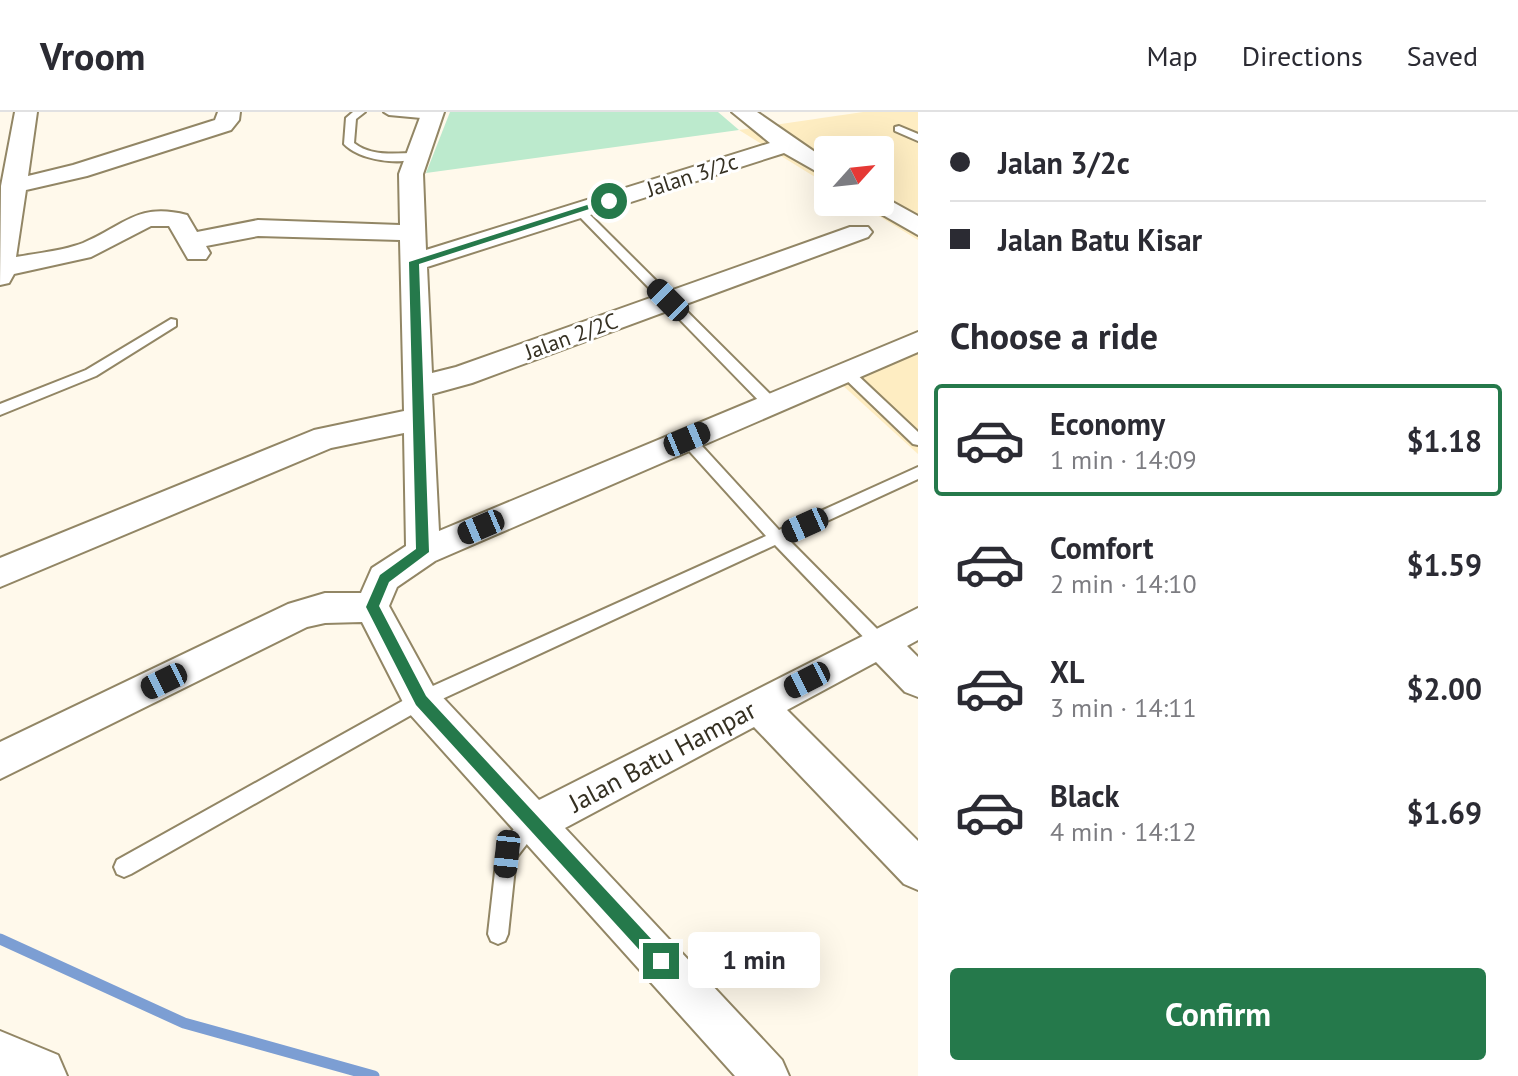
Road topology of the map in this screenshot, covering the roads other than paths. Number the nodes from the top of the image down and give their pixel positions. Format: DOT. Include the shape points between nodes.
graph roads {
  1 [pos="26,112"];
  2 [pos="229,112"];
  3 [pos="360,112"];
  4 [pos="389,112"];
  5 [pos="743,112"];
  6 [pos="433,114"];
  7 [pos="899,129"];
  8 [pos="796,137"];
  9 [pos="918,138"];
  10 [pos="814,143"];
  11 [pos="416,156"];
  12 [pos="814,156"];
  13 [pos="13,186"];
  14 [pos="894,186"];
  15 [pos="918,201"];
  16 [pos="580,211"];
  17 [pos="894,212"];
  18 [pos="918,227"];
  19 [pos="859,232"];
  20 [pos="414,248"];
  21 [pos="0,277"];
  22 [pos="668,300"];
  23 [pos="171,323"];
  24 [pos="918,341"];
  25 [pos="846,372"];
  26 [pos="418,387"];
  27 [pos="771,404"];
  28 [pos="0,410"];
  29 [pos="419,419"];
  30 [pos="687,439"];
  31 [pos="918,440"];
  32 [pos="918,473"];
  33 [pos="777,538"];
  34 [pos="423,552"];
  35 [pos="0,573"];
  36 [pos="372,607"];
  37 [pos="918,623"];
  38 [pos="880,643"];
  39 [pos="918,681"];
  40 [pos="421,700"];
  41 [pos="758,706"];
  42 [pos="0,761"];
  43 [pos="534,823"];
  44 [pos="124,867"];
  45 [pos="918,870"];
  46 [pos="498,934"];
  47 [pos="0,1061"];
  48 [pos="37,1076"];
  49 [pos="766,1076"];
  1 -- 13 [label="street"];
  2 -- 13 [label="street" via="223,125 91,168"];
  3 -- 11 [label="lane" via="351,118 349,144 357,153"];
  4 -- 6 [label="lane"];
  5 -- 8 [label="street"];
  6 -- 11 [label="street"];
  7 -- 9 [label="lane"];
  8 -- 10 [label="street"];
  8 -- 12 [label="street"];
  8 -- 16 [label="street, Jalan 3/2c"];
  11 -- 20 [label="street" via="411,174"];
  13 -- 21 [label="street"];
  14 -- 15 [label="street"];
  16 -- 20 [label="street, Jalan 3/2c"];
  16 -- 22 [label="lane"];
  17 -- 18 [label="street"];
  19 -- 22 [label="street, Jalan 2/2C"];
  20 -- 21 [label="street, Jalan 3/2c" via="258,228 194,247 178,220 156,217 127,225 92,249 97,264"];
  20 -- 26 [label="street"];
  22 -- 26 [label="street, Jalan 2/2C" via="462,376"];
  22 -- 27 [label="lane"];
  23 -- 28 [label="lane" via="91,373"];
  24 -- 25 [label="street"];
  25 -- 27 [label="street"];
  25 -- 31 [label="lane"];
  26 -- 29 [label="street"];
  27 -- 30 [label="street"];
  29 -- 34 [label="street"];
  29 -- 35 [label="street" via="325,438"];
  30 -- 33 [label="lane"];
  30 -- 34 [label="street"];
  32 -- 33 [label="lane"];
  33 -- 38 [label="lane"];
  33 -- 40 [label="lane"];
  34 -- 36 [label="street" via="384,578"];
  36 -- 40 [label="street"];
  36 -- 42 [label="street" via="300,614"];
  37 -- 38 [label="street, Jalan Batu Hampar"];
  38 -- 39 [label="street"];
  38 -- 41 [label="street, Jalan Batu Hampar"];
  40 -- 43 [label="street"];
  40 -- 44 [label="lane"];
  41 -- 43 [label="street, Jalan Batu Hampar"];
  41 -- 45 [label="street"];
  43 -- 46 [label="lane" via="507,854"];
  43 -- 49 [label="street"];
  47 -- 48 [label="highway"];
}
